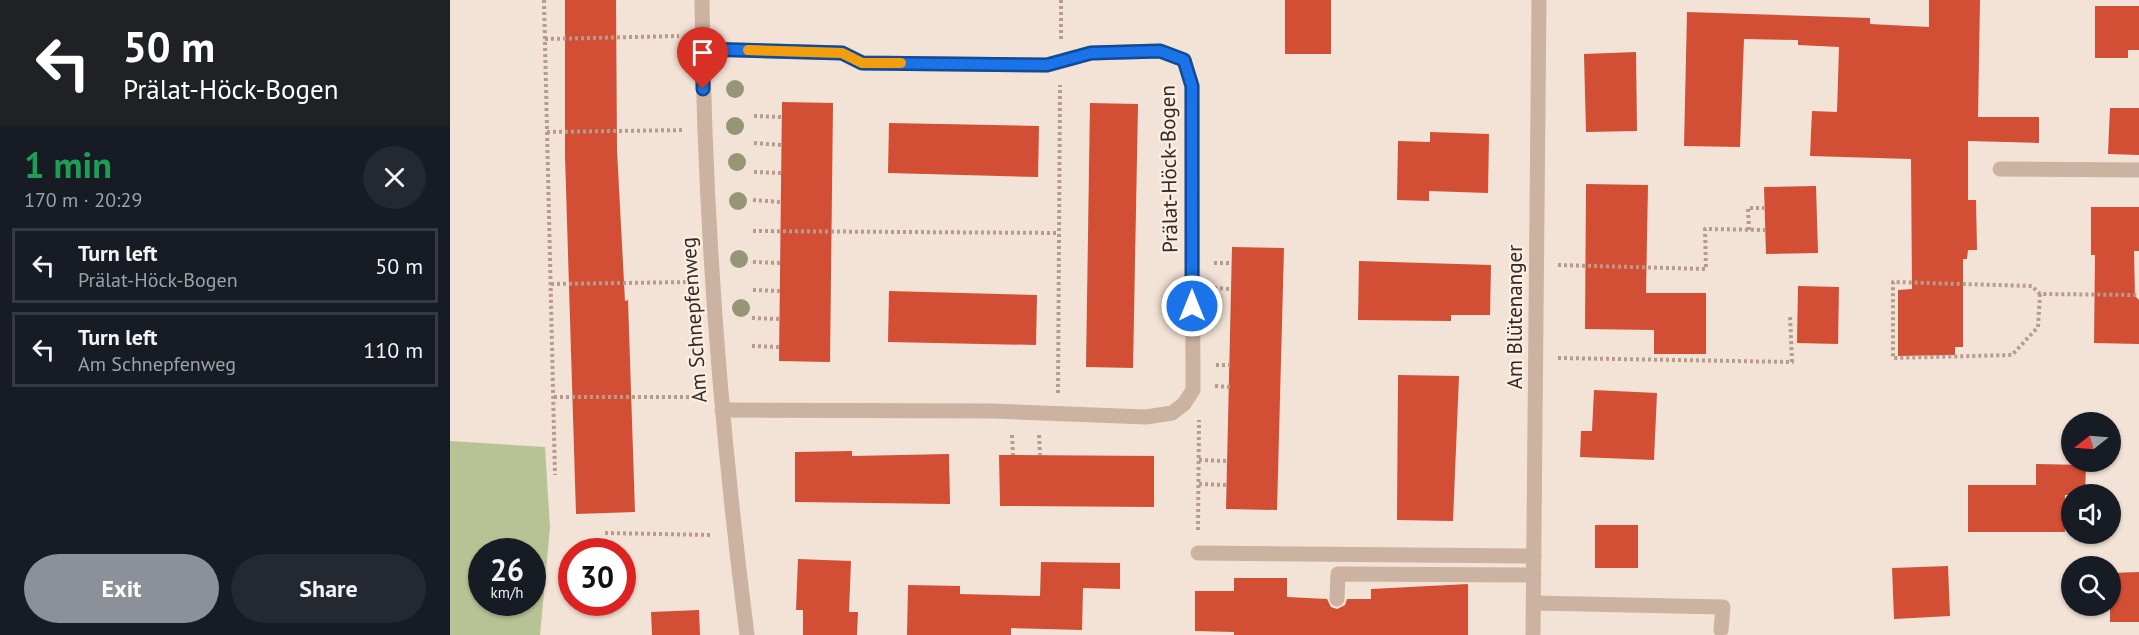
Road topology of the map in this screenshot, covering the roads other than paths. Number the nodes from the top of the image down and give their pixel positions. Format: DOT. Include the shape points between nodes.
graph roads {
  1 [pos="702,0"];
  2 [pos="1539,0"];
  3 [pos="703,42"];
  4 [pos="2000,169"];
  5 [pos="2139,170"];
  6 [pos="721,404"];
  7 [pos="1198,553"];
  8 [pos="1534,556"];
  9 [pos="1534,575"];
  10 [pos="1337,599"];
  11 [pos="1534,603"];
  12 [pos="1721,630"];
  13 [pos="747,635"];
  14 [pos="1533,635"];
  1 -- 3 [label="street, Am Schnepfenweg"];
  2 -- 8 [label="street, Am Blütenanger"];
  3 -- 6 [label="street, Am Schnepfenweg" via="704,129"];
  3 -- 6 [label="street, Prälat-Höck-Bogen" via="842,53 862,63 1047,65 1091,53 1160,51 1184,60 1192,86 1193,390 1172,413 1146,417"];
  4 -- 5 [label="street"];
  6 -- 13 [label="street, Am Schnepfenweg"];
  7 -- 8 [label="street"];
  8 -- 9 [label="street, Am Blütenanger"];
  9 -- 10 [label="street" via="1338,574"];
  9 -- 11 [label="street, Am Blütenanger"];
  11 -- 12 [label="street" via="1723,607"];
  11 -- 14 [label="street, Am Blütenanger"];
}
